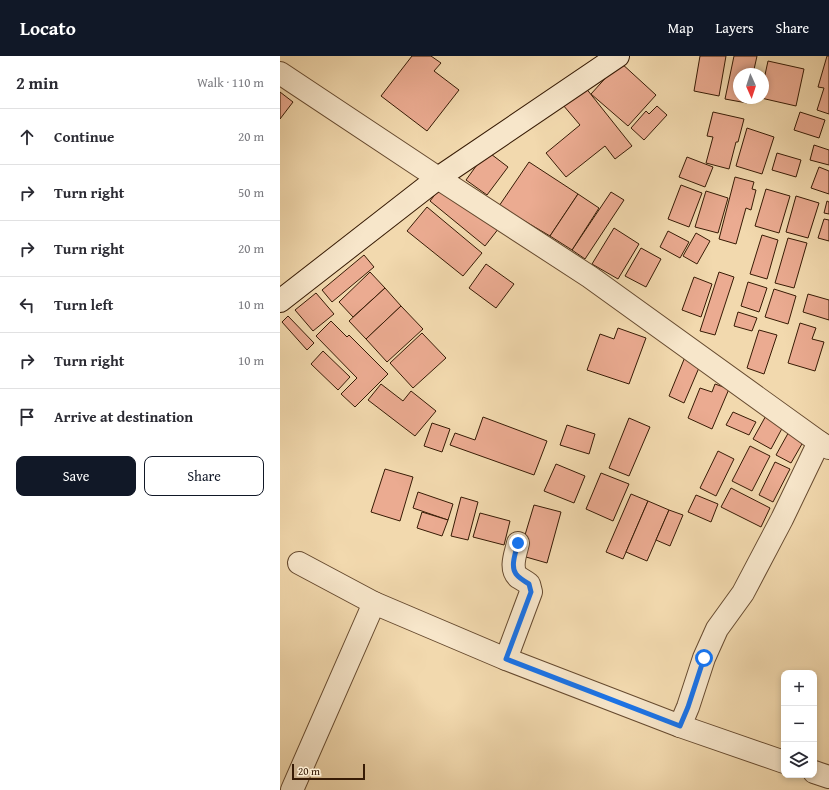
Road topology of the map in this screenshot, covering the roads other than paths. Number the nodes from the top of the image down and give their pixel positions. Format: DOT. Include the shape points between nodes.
graph roads {
  1 [pos="618,56"];
  2 [pos="280,73"];
  3 [pos="438,178"];
  4 [pos="280,301"];
  5 [pos="824,445"];
  6 [pos="518,543"];
  7 [pos="299,563"];
  8 [pos="374,603"];
  9 [pos="506,659"];
  10 [pos="680,726"];
  11 [pos="781,761"];
  12 [pos="817,773"];
  13 [pos="829,778"];
  14 [pos="292,790"];
  15 [pos="825,790"];
  1 -- 3 [label="street"];
  2 -- 3 [label="street"];
  3 -- 4 [label="street"];
  3 -- 5 [label="street" via="590,277"];
  5 -- 10 [label="street" via="743,592 717,629"];
  6 -- 9 [label="street" via="514,572 529,584 531,592"];
  7 -- 8 [label="street"];
  8 -- 9 [label="street"];
  8 -- 14 [label="street"];
  9 -- 10 [label="street"];
  10 -- 11 [label="street"];
  12 -- 13 [label="street"];
  13 -- 15 [label="street"];
}
